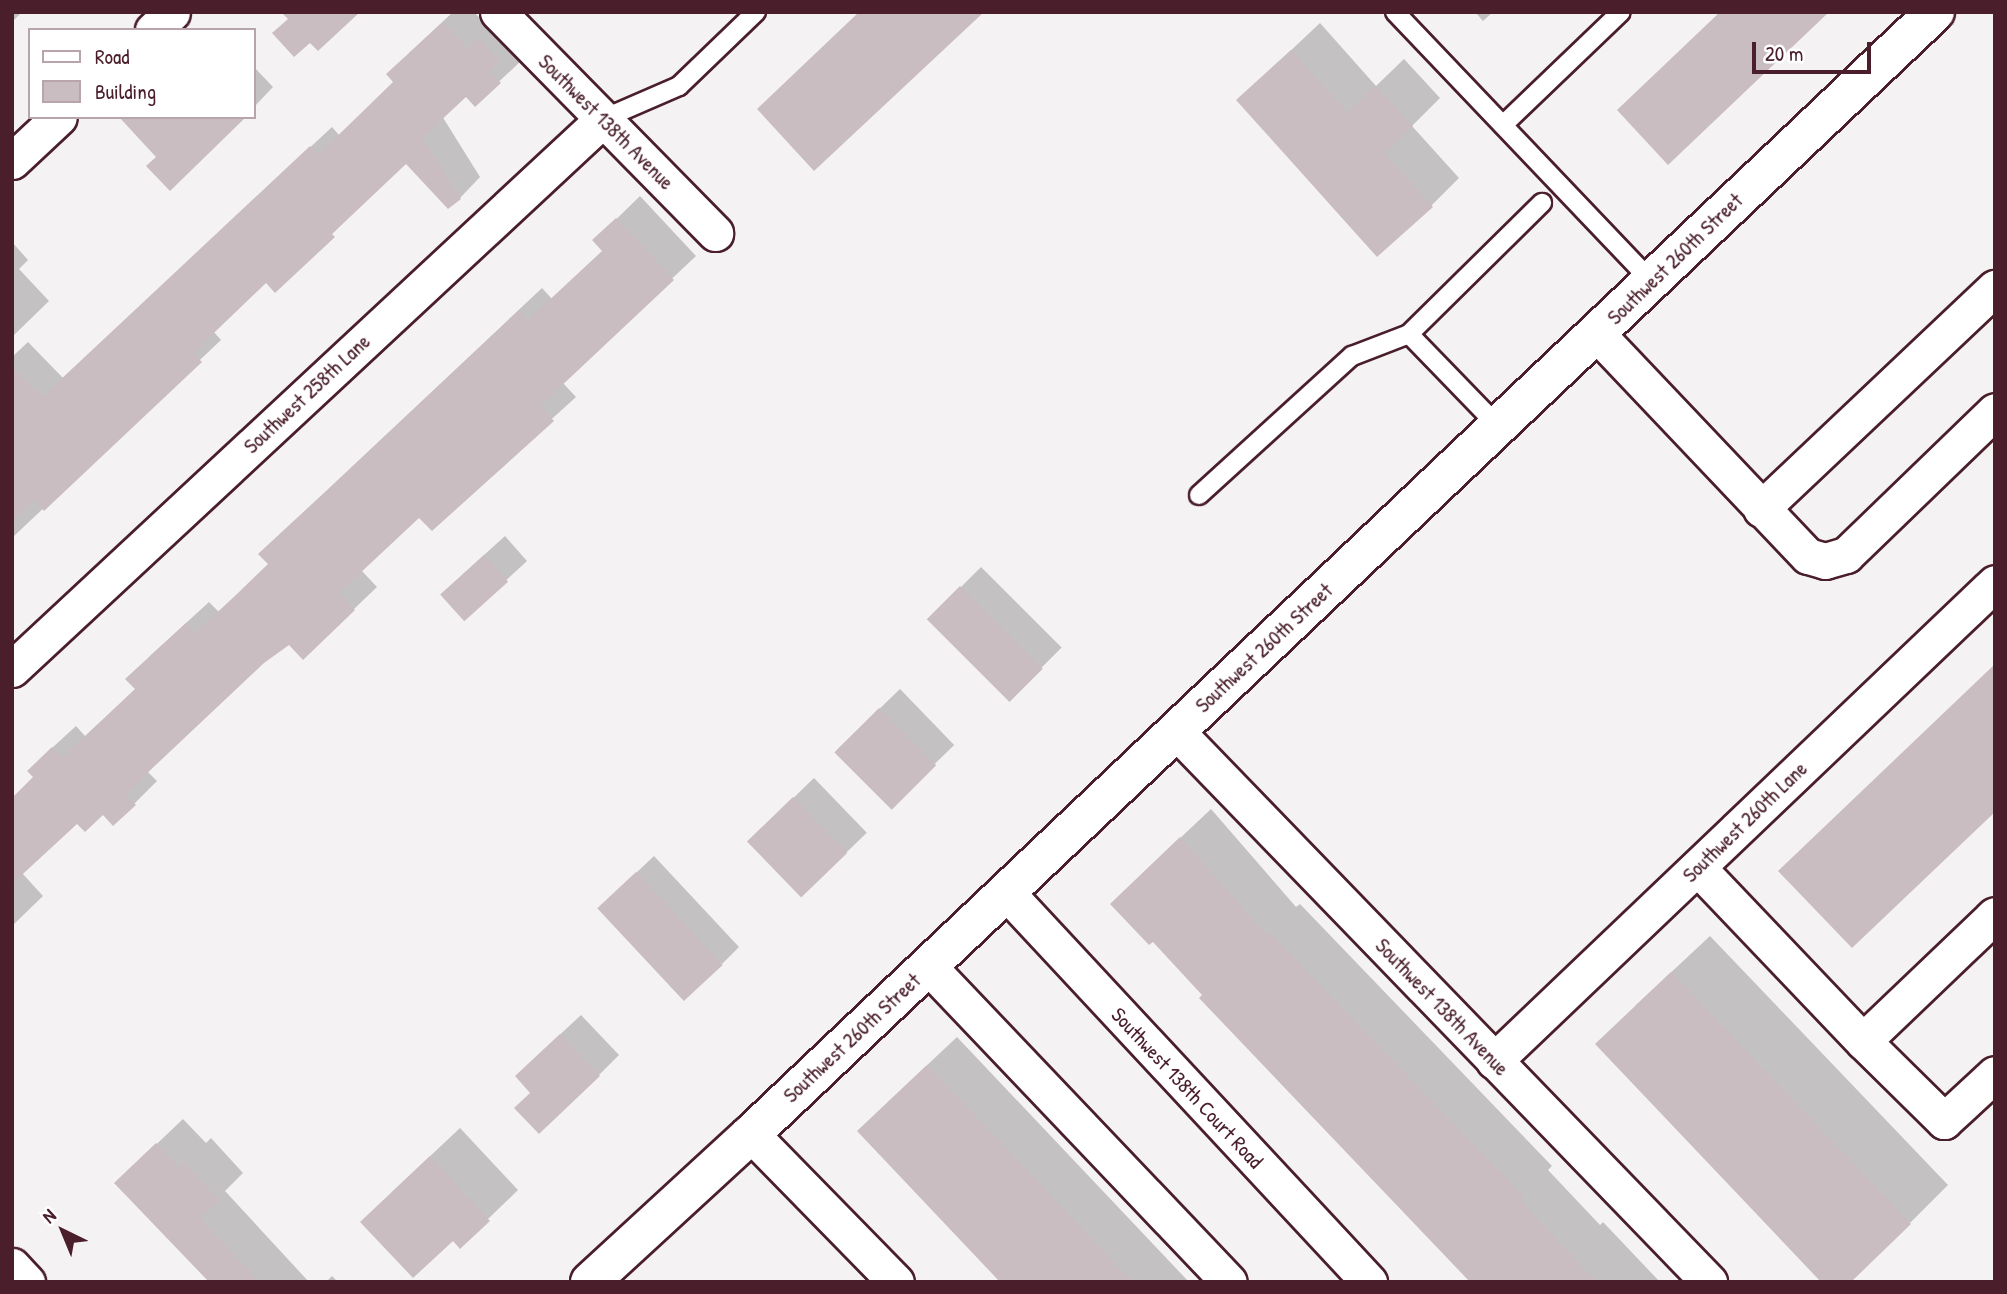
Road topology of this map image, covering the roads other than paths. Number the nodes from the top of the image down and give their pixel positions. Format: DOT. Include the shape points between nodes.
graph roads {
  1 [pos="172,12"];
  2 [pos="498,12"];
  3 [pos="756,12"];
  4 [pos="1395,12"];
  5 [pos="1621,12"];
  6 [pos="1935,12"];
  7 [pos="155,28"];
  8 [pos="57,119"];
  9 [pos="603,119"];
  10 [pos="1503,125"];
  11 [pos="12,161"];
  12 [pos="1542,203"];
  13 [pos="715,233"];
  14 [pos="1651,281"];
  15 [pos="1995,288"];
  16 [pos="1409,334"];
  17 [pos="1597,334"];
  18 [pos="1995,411"];
  19 [pos="1498,426"];
  20 [pos="1199,495"];
  21 [pos="1761,509"];
  22 [pos="1995,583"];
  23 [pos="12,669"];
  24 [pos="1176,731"];
  25 [pos="1698,868"];
  26 [pos="1006,892"];
  27 [pos="1995,915"];
  28 [pos="928,965"];
  29 [pos="1863,1041"];
  30 [pos="1494,1061"];
  31 [pos="1995,1073"];
  32 [pos="751,1134"];
  33 [pos="12,1266"];
  34 [pos="27,1282"];
  35 [pos="590,1282"];
  36 [pos="896,1282"];
  37 [pos="1229,1282"];
  38 [pos="1369,1282"];
  39 [pos="1709,1282"];
  1 -- 7 [label="street"];
  2 -- 9 [label="street, Southwest 138th Avenue"];
  3 -- 9 [label="lane" via="679,86"];
  4 -- 10 [label="lane"];
  5 -- 10 [label="lane"];
  6 -- 14 [label="street, Southwest 260th Street"];
  8 -- 11 [label="street"];
  9 -- 13 [label="street, Southwest 138th Avenue"];
  9 -- 23 [label="street, Southwest 258th Lane"];
  10 -- 14 [label="lane"];
  12 -- 16 [label="lane"];
  14 -- 17 [label="street, Southwest 260th Street"];
  15 -- 21 [label="street"];
  16 -- 19 [label="lane"];
  16 -- 20 [label="lane" via="1352,356"];
  17 -- 19 [label="street, Southwest 260th Street"];
  17 -- 21 [label="street"];
  18 -- 21 [label="street" via="1846,555 1825,561 1808,556"];
  19 -- 24 [label="street, Southwest 260th Street"];
  22 -- 25 [label="street, Southwest 260th Lane"];
  24 -- 26 [label="street, Southwest 260th Street"];
  24 -- 30 [label="street, Southwest 138th Avenue"];
  25 -- 29 [label="street"];
  25 -- 30 [label="street, Southwest 260th Lane"];
  26 -- 28 [label="street, Southwest 260th Street"];
  26 -- 38 [label="street, Southwest 138th Court Road"];
  27 -- 29 [label="street"];
  28 -- 32 [label="street, Southwest 260th Street"];
  28 -- 37 [label="street"];
  29 -- 31 [label="street" via="1944,1121"];
  30 -- 39 [label="street, Southwest 138th Avenue"];
  32 -- 35 [label="street, Southwest 260th Street"];
  32 -- 36 [label="street"];
  33 -- 34 [label="street"];
}
